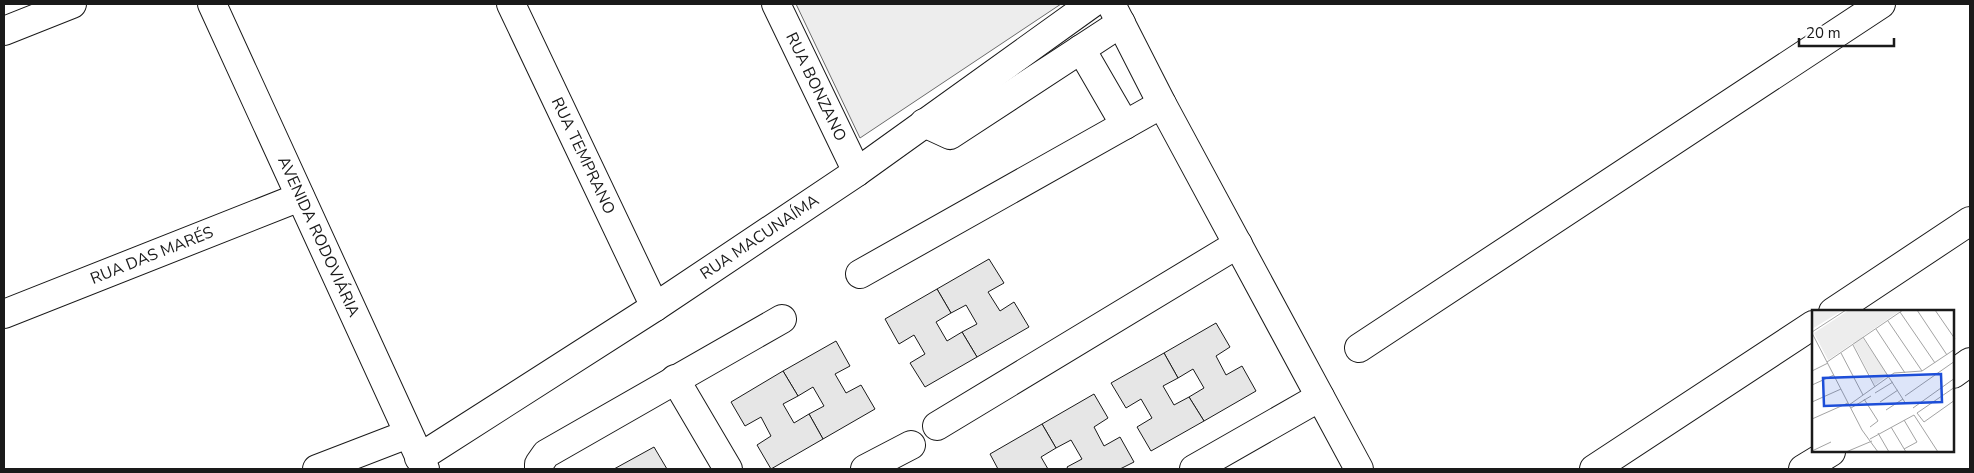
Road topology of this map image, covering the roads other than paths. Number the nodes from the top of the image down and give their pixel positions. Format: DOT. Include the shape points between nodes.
graph roads {
  1 [pos="72,4"];
  2 [pos="212,4"];
  3 [pos="511,4"];
  4 [pos="776,4"];
  5 [pos="1091,4"];
  6 [pos="1881,4"];
  7 [pos="1116,14"];
  8 [pos="4,31"];
  9 [pos="1081,49"];
  10 [pos="1162,104"];
  11 [pos="924,123"];
  12 [pos="1125,124"];
  13 [pos="856,172"];
  14 [pos="300,197"];
  15 [pos="1970,221"];
  16 [pos="1238,244"];
  17 [pos="860,274"];
  18 [pos="655,307"];
  19 [pos="1836,310"];
  20 [pos="4,314"];
  21 [pos="782,319"];
  22 [pos="1812,326"];
  23 [pos="1359,348"];
  24 [pos="1970,362"];
  25 [pos="1954,373"];
  26 [pos="676,379"];
  27 [pos="1320,397"];
  28 [pos="937,426"];
  29 [pos="911,445"];
  30 [pos="417,453"];
  31 [pos="1829,453"];
  32 [pos="317,469"];
  33 [pos="539,469"];
  34 [pos="728,469"];
  35 [pos="865,469"];
  36 [pos="1194,469"];
  37 [pos="1359,469"];
  38 [pos="1594,469"];
  39 [pos="1803,469"];
  1 -- 8 [label="street"];
  2 -- 14 [label="street, AVENIDA RODOVIÁRIA"];
  3 -- 18 [label="street, RUA TEMPRANO"];
  4 -- 13 [label="street, RUA BONZANO"];
  5 -- 11 [label="street, RUA MACUNAÍMA"];
  6 -- 23 [label="street"];
  7 -- 9 [label="street"];
  7 -- 10 [label="street"];
  9 -- 11 [label="street" via="950,135"];
  9 -- 12 [label="street"];
  10 -- 12 [label="street"];
  10 -- 16 [label="street"];
  11 -- 13 [label="street, RUA MACUNAÍMA"];
  12 -- 17 [label="street"];
  13 -- 18 [label="street, RUA MACUNAÍMA"];
  14 -- 20 [label="street, RUA DAS MARÉS"];
  14 -- 30 [label="street, AVENIDA RODOVIÁRIA"];
  15 -- 19 [label="street"];
  16 -- 27 [label="street"];
  16 -- 28 [label="street"];
  18 -- 30 [label="street, RUA MACUNAÍMA"];
  21 -- 26 [label="street"];
  22 -- 38 [label="street"];
  24 -- 25 [label="street"];
  26 -- 33 [label="street" via="546,454"];
  26 -- 34 [label="street"];
  27 -- 36 [label="street"];
  27 -- 37 [label="street"];
  29 -- 35 [label="street"];
  30 -- 32 [label="street, RUA MACUNAÍMA"];
  31 -- 39 [label="street"];
}
